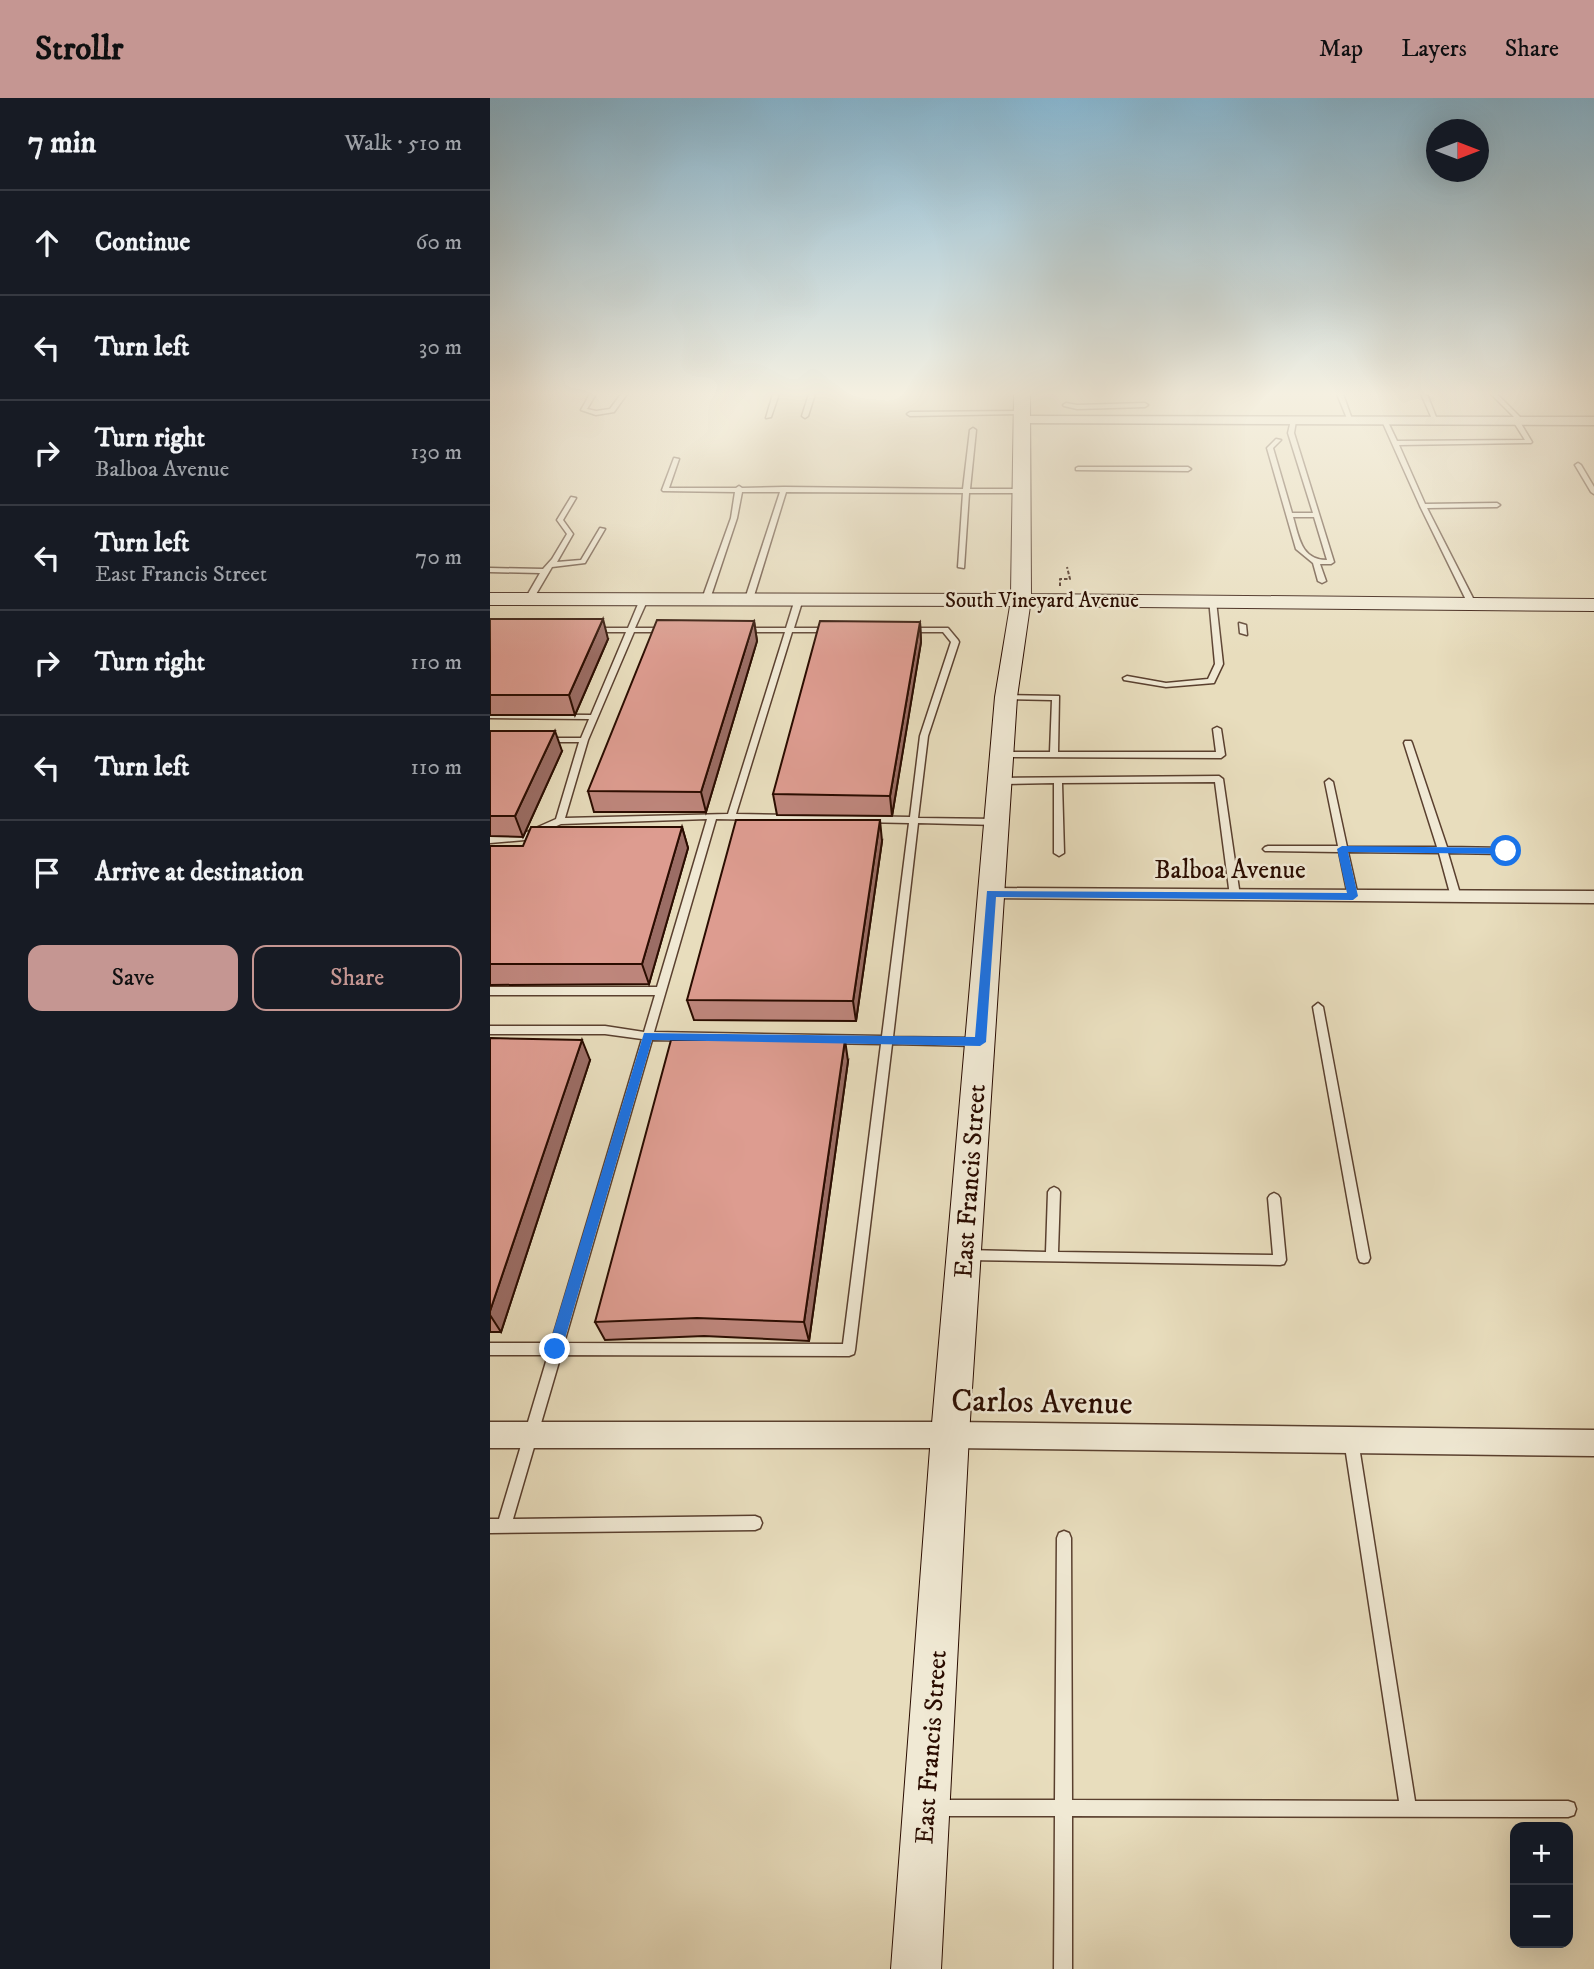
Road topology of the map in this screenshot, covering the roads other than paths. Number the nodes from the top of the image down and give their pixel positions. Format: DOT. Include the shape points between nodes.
graph roads {
  1 [pos="668,481"];
  2 [pos="966,481"];
  3 [pos="1021,481"];
  4 [pos="1279,481"];
  5 [pos="1306,481"];
  6 [pos="1412,481"];
  7 [pos="739,488"];
  8 [pos="784,489"];
  9 [pos="1021,491"];
  10 [pos="965,492"];
  11 [pos="573,498"];
  12 [pos="1497,505"];
  13 [pos="1423,506"];
  14 [pos="1289,515"];
  15 [pos="1316,515"];
  16 [pos="601,529"];
  17 [pos="1316,562"];
  18 [pos="962,567"];
  19 [pos="548,568"];
  20 [pos="490,570"];
  21 [pos="1322,581"];
  22 [pos="490,599"];
  23 [pos="529,599"];
  24 [pos="644,599"];
  25 [pos="706,599"];
  26 [pos="750,599"];
  27 [pos="799,599"];
  28 [pos="1021,600"];
  29 [pos="1212,601"];
  30 [pos="1472,604"];
  31 [pos="1594,605"];
  32 [pos="580,630"];
  33 [pos="631,630"];
  34 [pos="684,630"];
  35 [pos="723,630"];
  36 [pos="789,630"];
  37 [pos="841,630"];
  38 [pos="893,630"];
  39 [pos="1127,678"];
  40 [pos="1006,697"];
  41 [pos="490,716"];
  42 [pos="594,717"];
  43 [pos="1217,729"];
  44 [pos="530,740"];
  45 [pos="584,740"];
  46 [pos="1408,743"];
  47 [pos="1002,755"];
  48 [pos="1054,755"];
  49 [pos="1058,780"];
  50 [pos="1000,781"];
  51 [pos="1329,782"];
  52 [pos="712,816"];
  53 [pos="731,817"];
  54 [pos="560,821"];
  55 [pos="915,821"];
  56 [pos="997,822"];
  57 [pos="490,840"];
  58 [pos="1268,849"];
  59 [pos="1342,849"];
  60 [pos="1443,850"];
  61 [pos="1506,851"];
  62 [pos="1059,853"];
  63 [pos="991,894"];
  64 [pos="1235,896"];
  65 [pos="1353,896"];
  66 [pos="1457,897"];
  67 [pos="1594,897"];
  68 [pos="490,991"];
  69 [pos="661,991"];
  70 [pos="1318,1007"];
  71 [pos="490,1030"];
  72 [pos="648,1036"];
  73 [pos="888,1040"];
  74 [pos="980,1042"];
  75 [pos="1054,1192"];
  76 [pos="1274,1198"];
  77 [pos="964,1255"];
  78 [pos="1052,1256"];
  79 [pos="1364,1258"];
  80 [pos="490,1349"];
  81 [pos="555,1349"];
  82 [pos="490,1435"];
  83 [pos="950,1435"];
  84 [pos="529,1436"];
  85 [pos="1351,1440"];
  86 [pos="1594,1443"];
  87 [pos="755,1523"];
  88 [pos="497,1526"];
  89 [pos="1064,1538"];
  90 [pos="926,1808"];
  91 [pos="1062,1808"];
  92 [pos="1408,1809"];
  93 [pos="1568,1809"];
  94 [pos="916,1969"];
  95 [pos="1063,1969"];
  1 -- 7 [label="lane" via="665,490"];
  2 -- 10 [label="lane"];
  3 -- 9 [label="street, East Francis Street"];
  4 -- 14 [label="lane"];
  5 -- 15 [label="lane"];
  6 -- 13 [label="lane"];
  7 -- 8 [label="lane"];
  7 -- 25 [label="lane" via="734,518"];
  8 -- 10 [label="lane"];
  8 -- 26 [label="lane"];
  9 -- 10 [label="lane"];
  9 -- 28 [label="street, East Francis Street"];
  10 -- 18 [label="lane"];
  11 -- 19 [label="lane" via="560,520 570,534"];
  12 -- 13 [label="lane"];
  13 -- 30 [label="lane"];
  14 -- 15 [label="lane"];
  14 -- 17 [label="lane" via="1298,549"];
  15 -- 17 [label="lane" via="1331,562"];
  16 -- 19 [label="lane" via="583,562"];
  17 -- 21 [label="lane"];
  19 -- 20 [label="lane"];
  19 -- 23 [label="lane"];
  22 -- 23 [label="street, South Vineyard Avenue"];
  23 -- 24 [label="street, South Vineyard Avenue"];
  24 -- 25 [label="street, South Vineyard Avenue"];
  24 -- 33 [label="lane"];
  25 -- 26 [label="street, South Vineyard Avenue"];
  26 -- 27 [label="street, South Vineyard Avenue"];
  27 -- 28 [label="street, South Vineyard Avenue"];
  27 -- 36 [label="lane"];
  28 -- 29 [label="street, South Vineyard Avenue"];
  28 -- 40 [label="street, East Francis Street"];
  29 -- 30 [label="street, South Vineyard Avenue"];
  29 -- 39 [label="lane" via="1219,664 1211,681 1166,685"];
  30 -- 31 [label="street, South Vineyard Avenue"];
  32 -- 33 [label="lane"];
  33 -- 34 [label="lane"];
  33 -- 42 [label="lane"];
  35 -- 36 [label="lane"];
  36 -- 37 [label="lane"];
  36 -- 53 [label="lane"];
  38 -- 55 [label="lane" via="945,630 955,642 924,736"];
  40 -- 47 [label="street, East Francis Street"];
  40 -- 48 [label="lane" via="1056,698"];
  41 -- 42 [label="lane"];
  42 -- 45 [label="lane"];
  43 -- 48 [label="lane" via="1221,755"];
  44 -- 45 [label="lane"];
  45 -- 54 [label="lane"];
  46 -- 60 [label="lane"];
  47 -- 48 [label="lane"];
  47 -- 50 [label="street, East Francis Street"];
  49 -- 50 [label="lane"];
  49 -- 62 [label="lane"];
  49 -- 64 [label="lane" via="1219,779"];
  50 -- 56 [label="street, East Francis Street"];
  51 -- 59 [label="lane"];
  52 -- 53 [label="lane"];
  52 -- 54 [label="lane"];
  52 -- 69 [label="lane"];
  53 -- 55 [label="lane"];
  54 -- 57 [label="lane" via="523,838"];
  55 -- 56 [label="lane"];
  55 -- 73 [label="lane"];
  56 -- 63 [label="street, East Francis Street"];
  58 -- 59 [label="lane"];
  59 -- 60 [label="lane"];
  59 -- 65 [label="lane"];
  60 -- 61 [label="lane"];
  60 -- 66 [label="lane"];
  63 -- 64 [label="street, Balboa Avenue"];
  63 -- 74 [label="street, East Francis Street"];
  64 -- 65 [label="street, Balboa Avenue"];
  65 -- 66 [label="street, Balboa Avenue"];
  66 -- 67 [label="street, Balboa Avenue"];
  68 -- 69 [label="lane"];
  69 -- 72 [label="lane"];
  70 -- 79 [label="lane"];
  71 -- 72 [label="lane" via="605,1030"];
  72 -- 73 [label="lane"];
  72 -- 81 [label="lane"];
  73 -- 74 [label="lane"];
  73 -- 81 [label="lane" via="849,1350"];
  74 -- 77 [label="street, East Francis Street"];
  75 -- 78 [label="lane"];
  76 -- 78 [label="lane" via="1280,1260"];
  77 -- 78 [label="lane"];
  77 -- 83 [label="street, East Francis Street"];
  80 -- 81 [label="lane"];
  81 -- 84 [label="lane"];
  82 -- 84 [label="street, Carlos Avenue"];
  83 -- 84 [label="street, Carlos Avenue"];
  83 -- 85 [label="street, Carlos Avenue"];
  83 -- 90 [label="street, East Francis Street"];
  84 -- 88 [label="lane"];
  85 -- 86 [label="street, Carlos Avenue"];
  85 -- 92 [label="lane"];
  87 -- 88 [label="lane"];
  89 -- 91 [label="lane"];
  90 -- 91 [label="lane"];
  90 -- 94 [label="street, East Francis Street"];
  91 -- 92 [label="lane"];
  91 -- 95 [label="lane"];
  92 -- 93 [label="lane"];
}
